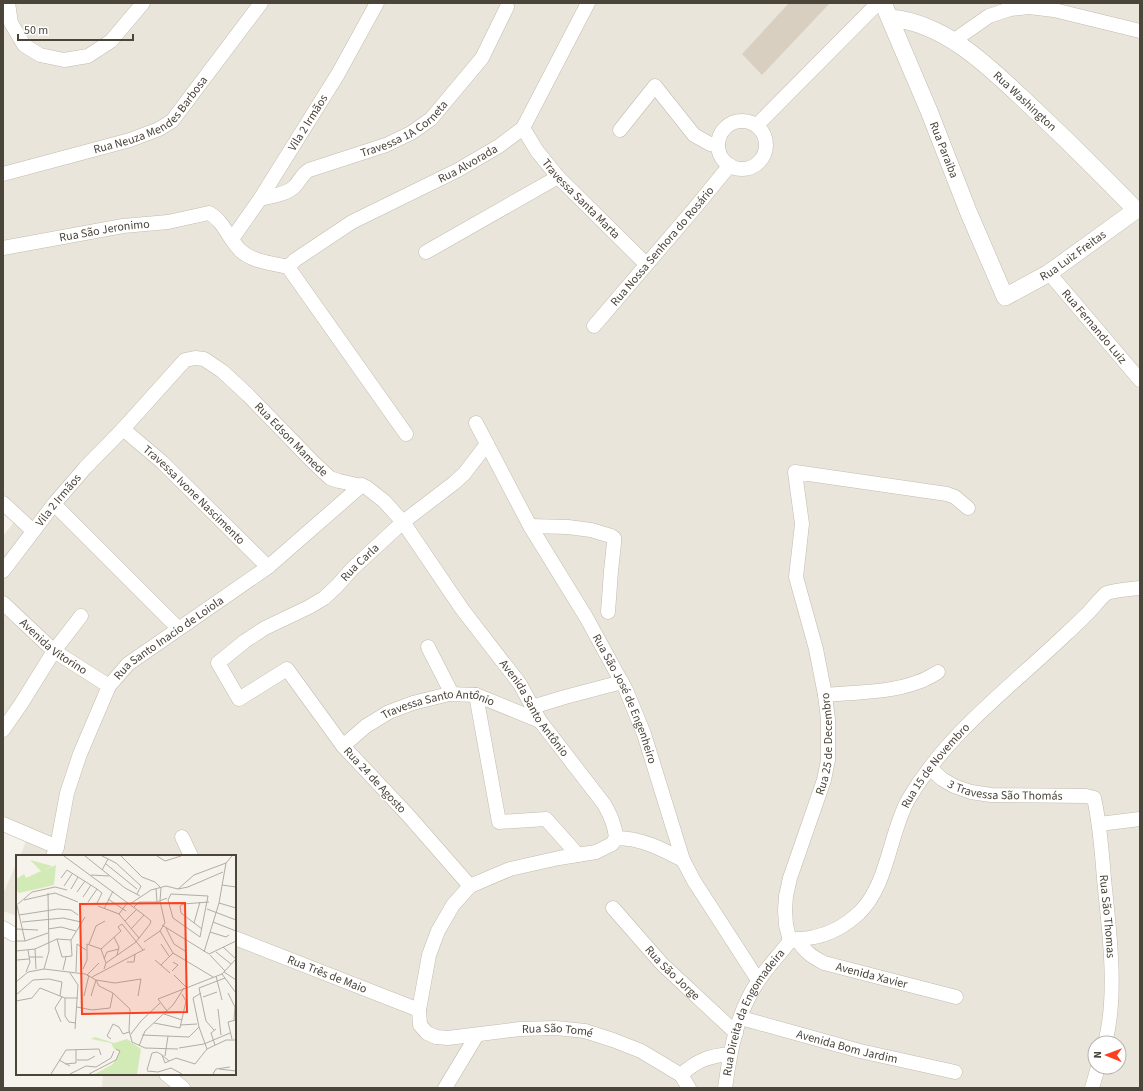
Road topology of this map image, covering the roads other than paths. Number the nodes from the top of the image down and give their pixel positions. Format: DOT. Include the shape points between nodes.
graph roads {
  1 [pos="8,3"];
  2 [pos="143,3"];
  3 [pos="261,3"];
  4 [pos="378,3"];
  5 [pos="588,3"];
  6 [pos="878,3"];
  7 [pos="884,3"];
  8 [pos="507,7"];
  9 [pos="891,18"];
  10 [pos="1140,31"];
  11 [pos="953,41"];
  12 [pos="757,125"];
  13 [pos="523,128"];
  14 [pos="620,130"];
  15 [pos="718,145"];
  16 [pos="730,165"];
  17 [pos="3,174"];
  18 [pos="558,176"];
  19 [pos="260,199"];
  20 [pos="1138,212"];
  21 [pos="232,239"];
  22 [pos="3,248"];
  23 [pos="426,252"];
  24 [pos="646,264"];
  25 [pos="288,267"];
  26 [pos="1048,273"];
  27 [pos="1005,297"];
  28 [pos="594,326"];
  29 [pos="204,359"];
  30 [pos="1140,380"];
  31 [pos="476,423"];
  32 [pos="120,431"];
  33 [pos="406,434"];
  34 [pos="487,444"];
  35 [pos="362,485"];
  36 [pos="3,503"];
  37 [pos="54,504"];
  38 [pos="968,508"];
  39 [pos="403,522"];
  40 [pos="530,526"];
  41 [pos="33,531"];
  42 [pos="268,567"];
  43 [pos="4,569"];
  44 [pos="1140,588"];
  45 [pos="3,603"];
  46 [pos="608,612"];
  47 [pos="81,616"];
  48 [pos="178,628"];
  49 [pos="428,647"];
  50 [pos="54,651"];
  51 [pos="287,669"];
  52 [pos="938,672"];
  53 [pos="622,682"];
  54 [pos="109,686"];
  55 [pos="452,694"];
  56 [pos="476,695"];
  57 [pos="825,695"];
  58 [pos="532,707"];
  59 [pos="540,722"];
  60 [pos="3,730"];
  61 [pos="343,746"];
  62 [pos="930,768"];
  63 [pos="1086,796"];
  64 [pos="1140,818"];
  65 [pos="3,824"];
  66 [pos="1099,824"];
  67 [pos="182,837"];
  68 [pos="616,838"];
  69 [pos="55,852"];
  70 [pos="191,855"];
  71 [pos="578,855"];
  72 [pos="684,860"];
  73 [pos="470,886"];
  74 [pos="613,908"];
  75 [pos="236,938"];
  76 [pos="793,940"];
  77 [pos="758,980"];
  78 [pos="956,997"];
  79 [pos="419,1010"];
  80 [pos="741,1018"];
  81 [pos="736,1033"];
  82 [pos="477,1035"];
  83 [pos="1106,1035"];
  84 [pos="730,1054"];
  85 [pos="955,1072"];
  86 [pos="167,1075"];
  87 [pos="680,1075"];
  88 [pos="1096,1075"];
  89 [pos="182,1088"];
  90 [pos="445,1088"];
  91 [pos="689,1088"];
  92 [pos="725,1088"];
  93 [pos="1092,1088"];
  1 -- 2 [label="street" via="11,23 24,45 40,55 64,60 88,56 110,41"];
  3 -- 17 [label="street, Rua Neuza Mendes Barbosa" via="172,121 130,140"];
  4 -- 19 [label="street, Vila 2 Irmãos" via="338,74"];
  5 -- 13 [label="street, Rua Alvorada"];
  6 -- 12 [label="street"];
  7 -- 9 [label="street, Rua Paraiba"];
  8 -- 19 [label="street, Travessa 1A Corneta" via="482,58 430,119 411,133 386,145 310,170 287,192"];
  9 -- 11 [label="street, Rua Washington" via="918,24"];
  9 -- 27 [label="street, Rua Paraiba"];
  10 -- 11 [label="street" via="1054,10 1030,7 1010,9 989,16"];
  11 -- 20 [label="street, Rua Washington" via="993,70"];
  12 -- 15 [label="street" via="742,120 728,125"];
  12 -- 16 [label="street" via="766,142 764,155 749,168 736,168"];
  13 -- 18 [label="street, Travessa Santa Marta" via="537,151"];
  13 -- 25 [label="street, Rua Alvorada" via="499,146 458,170 352,222"];
  14 -- 15 [label="street" via="655,86 694,135"];
  15 -- 16 [label="street" via="724,160"];
  16 -- 24 [label="street, Rua Nossa Senhora do Rosário"];
  18 -- 23 [label="street"];
  18 -- 24 [label="street, Travessa Santa Marta"];
  19 -- 21 [label="street, Vila 2 Irmãos"];
  20 -- 26 [label="street, Rua Luiz Freitas"];
  21 -- 22 [label="street, Rua São Jeronimo" via="212,215 207,213 168,222 116,228"];
  21 -- 25 [label="street" via="242,252 251,258"];
  24 -- 28 [label="street, Rua Nossa Senhora do Rosário"];
  25 -- 33 [label="street"];
  26 -- 27 [label="street, Rua Luiz Freitas"];
  26 -- 30 [label="street, Rua Fernando Luiz"];
  29 -- 32 [label="street, Vila 2 Irmãos" via="185,360"];
  29 -- 35 [label="street, Rua Edson Mamede" via="222,371 248,395 330,478"];
  31 -- 34 [label="street, Rua São José de Engenheiro"];
  32 -- 37 [label="street, Vila 2 Irmãos"];
  32 -- 42 [label="street, Travessa Ivone Nascimento" via="162,462"];
  34 -- 39 [label="street, Rua Carla" via="464,474"];
  34 -- 40 [label="street, Rua São José de Engenheiro"];
  35 -- 39 [label="street, Rua Edson Mamede" via="384,501"];
  35 -- 42 [label="street, Rua Santo Inacio de Loiola"];
  36 -- 41 [label="street"];
  37 -- 41 [label="street, Vila 2 Irmãos"];
  37 -- 48 [label="street"];
  38 -- 57 [label="street, Rua 25 de Decembro" via="956,497 947,494 795,472 802,524 796,577 816,649"];
  39 -- 51 [label="street, Rua Carla" via="324,598 252,636 218,663 239,699"];
  39 -- 58 [label="street, Avenida Santo Antônio" via="462,610 520,684"];
  40 -- 46 [label="street" via="591,530 614,538"];
  40 -- 53 [label="street, Rua São José de Engenheiro" via="586,617"];
  41 -- 43 [label="street, Vila 2 Irmãos"];
  42 -- 48 [label="street, Rua Santo Inacio de Loiola"];
  44 -- 62 [label="street, Rua 15 de Novembro" via="1106,594 969,723"];
  45 -- 50 [label="street, Avenida Vitorino"];
  47 -- 50 [label="street"];
  48 -- 54 [label="street, Rua Santo Inacio de Loiola" via="128,664"];
  49 -- 55 [label="street"];
  50 -- 54 [label="street, Avenida Vitorino"];
  50 -- 60 [label="street"];
  51 -- 61 [label="street, Rua 24 de Agosto"];
  52 -- 57 [label="street" via="902,687"];
  53 -- 58 [label="street"];
  53 -- 72 [label="street, Rua São José de Engenheiro" via="644,734"];
  54 -- 69 [label="street, Rua Santo Inacio de Loiola" via="80,754 67,793"];
  55 -- 56 [label="street, Travessa Santo Antônio"];
  55 -- 61 [label="street, Travessa Santo Antônio" via="413,702 389,712 366,726"];
  56 -- 59 [label="street, Travessa Santo Antônio"];
  56 -- 71 [label="street" via="499,822 546,818"];
  57 -- 76 [label="street, Rua 25 de Decembro" via="828,760 822,786 790,878 785,910 786,925"];
  58 -- 59 [label="street, Avenida Santo Antônio"];
  59 -- 68 [label="street, Avenida Santo Antônio" via="604,804 612,817"];
  61 -- 73 [label="street, Rua 24 de Agosto"];
  62 -- 63 [label="street, 3 Travessa São Thomás" via="954,786 972,792 991,795"];
  62 -- 76 [label="street, Rua 15 de Novembro" via="905,808 871,898 859,913 845,924 815,937"];
  63 -- 66 [label="street, Rua São Thomas" via="1094,798"];
  64 -- 66 [label="street"];
  65 -- 69 [label="street"];
  66 -- 83 [label="street, Rua São Thomas" via="1112,988"];
  67 -- 70 [label="street"];
  68 -- 71 [label="street" via="605,848"];
  68 -- 72 [label="street" via="647,843"];
  71 -- 73 [label="street" via="510,869"];
  72 -- 77 [label="street, Rua São José de Engenheiro" via="694,881"];
  73 -- 79 [label="street" via="453,905 438,931 429,955"];
  74 -- 81 [label="street, Rua São Jorge" via="662,964"];
  75 -- 79 [label="street, Rua Três de Maio"];
  76 -- 77 [label="street, Rua Direita da Engomadeira"];
  76 -- 78 [label="street, Avenida Xavier" via="824,963"];
  77 -- 80 [label="street, Rua Direita da Engomadeira"];
  79 -- 82 [label="street, Rua São Tomé" via="420,1025 427,1033 436,1037"];
  80 -- 81 [label="street, Rua Direita da Engomadeira"];
  80 -- 85 [label="street, Avenida Bom Jardim" via="860,1051"];
  81 -- 84 [label="street, Rua Direita da Engomadeira"];
  82 -- 87 [label="street, Rua São Tomé" via="520,1029 556,1028 585,1031 641,1051"];
  82 -- 90 [label="street"];
  84 -- 87 [label="street" via="704,1059 691,1065"];
  84 -- 92 [label="street, Rua Direita da Engomadeira"];
  86 -- 89 [label="street"];
  87 -- 91 [label="street"];
  88 -- 93 [label="street"];
}
